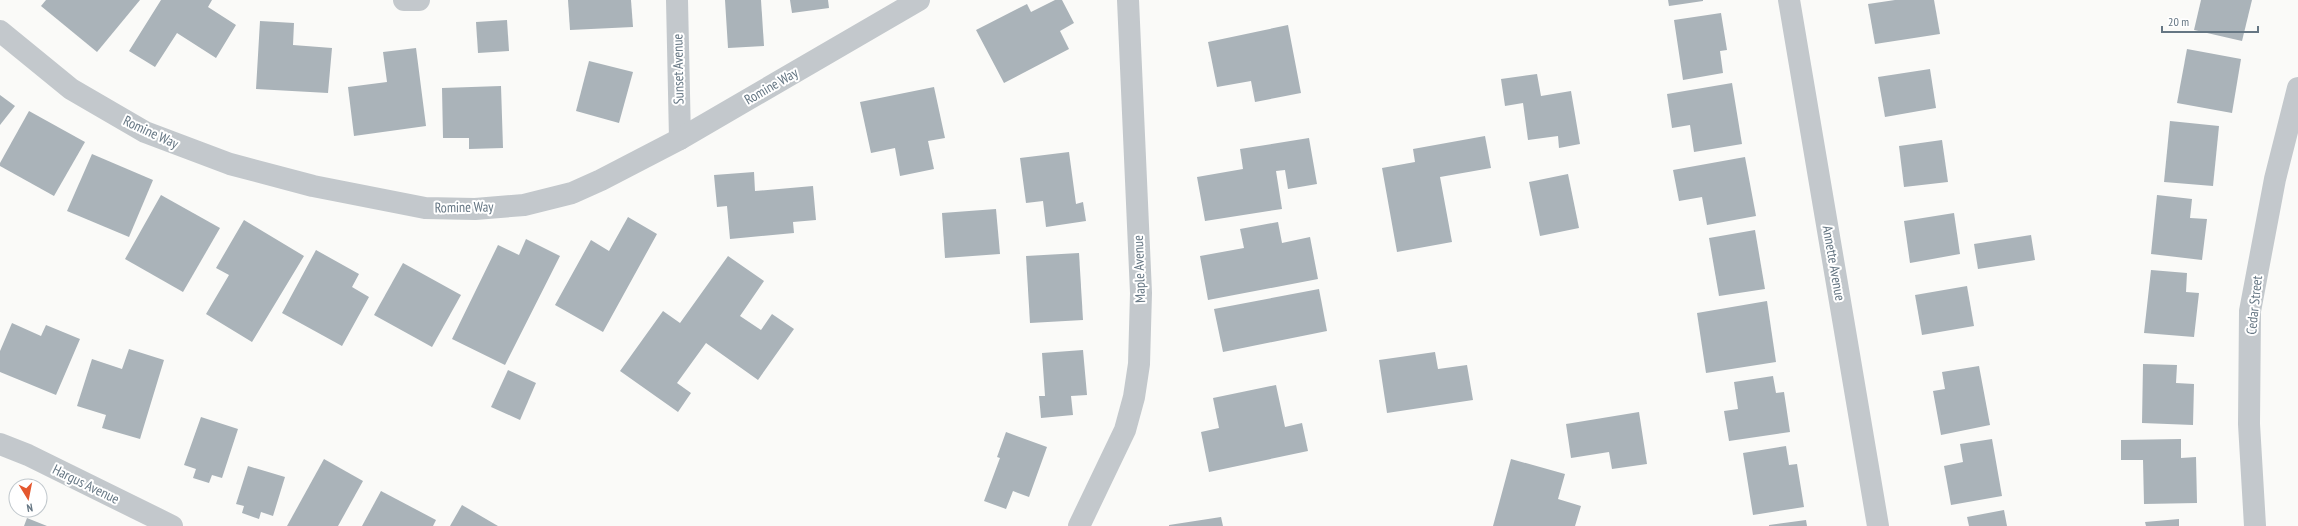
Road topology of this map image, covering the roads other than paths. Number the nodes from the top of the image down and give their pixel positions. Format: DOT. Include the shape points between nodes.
graph roads {
  1 [pos="404,0"];
  2 [pos="418,0"];
  3 [pos="677,0"];
  4 [pos="919,0"];
  5 [pos="1128,0"];
  6 [pos="1789,0"];
  7 [pos="0,31"];
  8 [pos="2298,88"];
  9 [pos="680,138"];
  10 [pos="0,444"];
  11 [pos="172,526"];
  12 [pos="1079,526"];
  13 [pos="1878,526"];
  14 [pos="2255,526"];
  1 -- 2 [label="street"];
  3 -- 9 [label="street, Sunset Avenue"];
  4 -- 9 [label="street, Romine Way"];
  5 -- 12 [label="street, Maple Avenue" via="1141,292 1139,364 1125,430"];
  6 -- 13 [label="street, Annette Avenue"];
  7 -- 9 [label="street, Romine Way" via="70,89 145,132 230,164 313,186 425,208 475,209 524,205 572,193"];
  8 -- 14 [label="street, Cedar Street" via="2274,179 2250,311 2249,424"];
  10 -- 11 [label="street, Hargus Avenue" via="28,455"];
}
